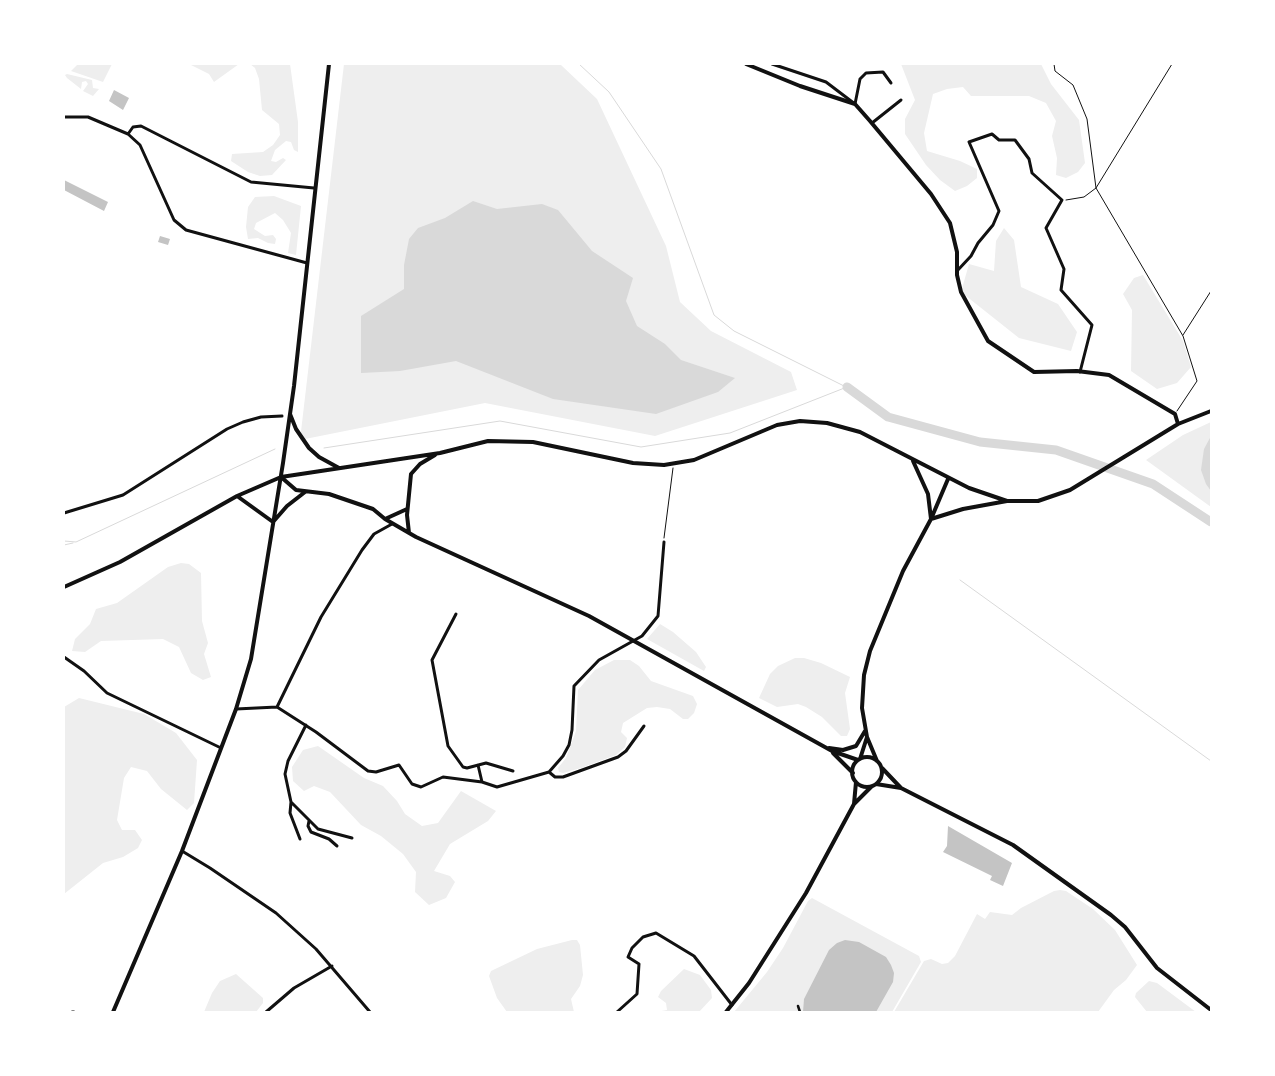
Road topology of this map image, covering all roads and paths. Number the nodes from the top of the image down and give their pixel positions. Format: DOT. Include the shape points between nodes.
graph roads {
  1 [pos="329,64"];
  2 [pos="746,64"];
  3 [pos="772,64"];
  4 [pos="1054,64"];
  5 [pos="1172,64"];
  6 [pos="891,83"];
  7 [pos="901,100"];
  8 [pos="855,104"];
  9 [pos="64,117"];
  10 [pos="872,123"];
  11 [pos="128,134"];
  12 [pos="314,188"];
  13 [pos="1096,188"];
  14 [pos="1062,200"];
  15 [pos="307,263"];
  16 [pos="957,271"];
  17 [pos="1211,291"];
  18 [pos="1183,336"];
  19 [pos="1080,372"];
  20 [pos="1211,412"];
  21 [pos="290,413"];
  22 [pos="1175,414"];
  23 [pos="282,416"];
  24 [pos="1178,424"];
  25 [pos="440,453"];
  26 [pos="912,459"];
  27 [pos="676,463"];
  28 [pos="339,468"];
  29 [pos="281,477"];
  30 [pos="948,479"];
  31 [pos="305,492"];
  32 [pos="237,496"];
  33 [pos="1007,500"];
  34 [pos="407,509"];
  35 [pos="64,512"];
  36 [pos="931,519"];
  37 [pos="385,520"];
  38 [pos="273,522"];
  39 [pos="392,524"];
  40 [pos="409,533"];
  41 [pos="664,542"];
  42 [pos="64,587"];
  43 [pos="456,614"];
  44 [pos="636,640"];
  45 [pos="64,657"];
  46 [pos="277,707"];
  47 [pos="236,710"];
  48 [pos="306,725"];
  49 [pos="644,726"];
  50 [pos="866,729"];
  51 [pos="867,736"];
  52 [pos="221,748"];
  53 [pos="826,748"];
  54 [pos="832,751"];
  55 [pos="859,760"];
  56 [pos="877,761"];
  57 [pos="478,765"];
  58 [pos="882,768"];
  59 [pos="513,772"];
  60 [pos="549,772"];
  61 [pos="853,773"];
  62 [pos="482,782"];
  63 [pos="856,782"];
  64 [pos="874,785"];
  65 [pos="901,788"];
  66 [pos="291,802"];
  67 [pos="854,804"];
  68 [pos="309,821"];
  69 [pos="352,838"];
  70 [pos="300,839"];
  71 [pos="336,846"];
  72 [pos="180,851"];
  73 [pos="332,966"];
  74 [pos="732,1005"];
  75 [pos="798,1006"];
  76 [pos="1211,1010"];
  77 [pos="113,1012"];
  78 [pos="266,1012"];
  79 [pos="370,1012"];
  80 [pos="617,1012"];
  81 [pos="726,1012"];
  82 [pos="800,1012"];
  1 -- 12 [label="street"];
  2 -- 8 [label="street"];
  3 -- 8 [label="street" via="826,82"];
  4 -- 13 [label="path" via="1055,70 1073,85 1087,119"];
  5 -- 13 [label="path"];
  6 -- 8 [label="street" via="883,72 866,73 860,79"];
  7 -- 10 [label="street"];
  8 -- 10 [label="street"];
  9 -- 11 [label="street" via="88,117"];
  10 -- 16 [label="street" via="931,194 950,223 957,252"];
  11 -- 12 [label="street" via="133,127 141,126 251,182"];
  11 -- 15 [label="street" via="140,145 174,220 186,230"];
  12 -- 15 [label="street"];
  13 -- 14 [label="path" via="1084,197"];
  13 -- 18 [label="path"];
  14 -- 16 [label="street" via="1032,173 1029,159 1015,140 999,140 992,134 969,142 999,211 993,225"];
  14 -- 19 [label="street" via="1046,228 1064,269 1062,290 1092,326"];
  15 -- 21 [label="street"];
  16 -- 19 [label="street" via="960,292 988,341 1034,372"];
  17 -- 18 [label="path"];
  18 -- 22 [label="path" via="1197,381"];
  19 -- 22 [label="street" via="1109,375"];
  20 -- 24 [label="street"];
  21 -- 28 [label="street" via="309,448"];
  21 -- 29 [label="street"];
  22 -- 24 [label="street"];
  23 -- 35 [label="street" via="261,417 227,429 122,495"];
  24 -- 33 [label="street" via="1070,490 1038,501"];
  25 -- 27 [label="street" via="488,441 518,440 647,465"];
  25 -- 28 [label="street"];
  25 -- 34 [label="street" via="420,464 411,474"];
  26 -- 27 [label="street" via="860,432 827,423 800,421 777,426 694,460"];
  26 -- 30 [label="street"];
  26 -- 36 [label="street" via="928,494"];
  27 -- 41 [label="path" via="671,470"];
  28 -- 29 [label="street"];
  29 -- 31 [label="street" via="296,490"];
  29 -- 32 [label="street"];
  29 -- 38 [label="street"];
  30 -- 33 [label="street"];
  30 -- 36 [label="street"];
  31 -- 37 [label="street" via="348,499 373,509"];
  31 -- 38 [label="street"];
  32 -- 38 [label="street"];
  32 -- 42 [label="street" via="120,562"];
  33 -- 36 [label="street"];
  34 -- 37 [label="street"];
  34 -- 40 [label="street"];
  36 -- 50 [label="street" via="904,571 870,651 862,697"];
  37 -- 39 [label="street"];
  38 -- 47 [label="street" via="251,659"];
  39 -- 40 [label="street"];
  39 -- 46 [label="street" via="374,534 362,550 321,617"];
  40 -- 44 [label="street"];
  41 -- 44 [label="street" via="658,616"];
  43 -- 57 [label="street" via="434,654 432,667 448,746 462,767"];
  44 -- 53 [label="street"];
  44 -- 60 [label="street" via="598,660 574,686 569,745"];
  45 -- 52 [label="street" via="106,693"];
  46 -- 47 [label="street"];
  46 -- 48 [label="street"];
  47 -- 52 [label="street"];
  48 -- 62 [label="street" via="372,773 399,765 412,784 421,788 443,777"];
  48 -- 66 [label="street" via="285,774"];
  49 -- 60 [label="street" via="618,757 563,776"];
  50 -- 51 [label="street"];
  50 -- 53 [label="street" via="856,746 843,750"];
  51 -- 55 [label="street"];
  51 -- 56 [label="street"];
  52 -- 72 [label="street"];
  53 -- 54 [label="street"];
  54 -- 55 [label="street"];
  54 -- 61 [label="street"];
  55 -- 56 [label="street" via="868,757"];
  55 -- 61 [label="street"];
  56 -- 58 [label="street"];
  57 -- 59 [label="street" via="486,763"];
  57 -- 62 [label="street"];
  58 -- 64 [label="street" via="881,777"];
  58 -- 65 [label="street"];
  60 -- 62 [label="street" via="504,786"];
  61 -- 63 [label="street"];
  63 -- 64 [label="street" via="865,787"];
  63 -- 67 [label="street"];
  64 -- 65 [label="street"];
  64 -- 67 [label="street"];
  65 -- 76 [label="street" via="1013,845 1091,899 1125,927 1157,968"];
  66 -- 68 [label="street"];
  66 -- 70 [label="street" via="290,813"];
  67 -- 74 [label="street" via="806,893"];
  68 -- 69 [label="street" via="318,829"];
  68 -- 71 [label="street" via="311,832 329,838"];
  72 -- 73 [label="street" via="276,913"];
  72 -- 77 [label="street"];
  73 -- 78 [label="street" via="294,988"];
  73 -- 79 [label="street"];
  74 -- 80 [label="street" via="694,956 656,933 643,936 632,948 628,957 640,964 637,994"];
  74 -- 81 [label="street"];
  75 -- 82 [label="street"];
}
